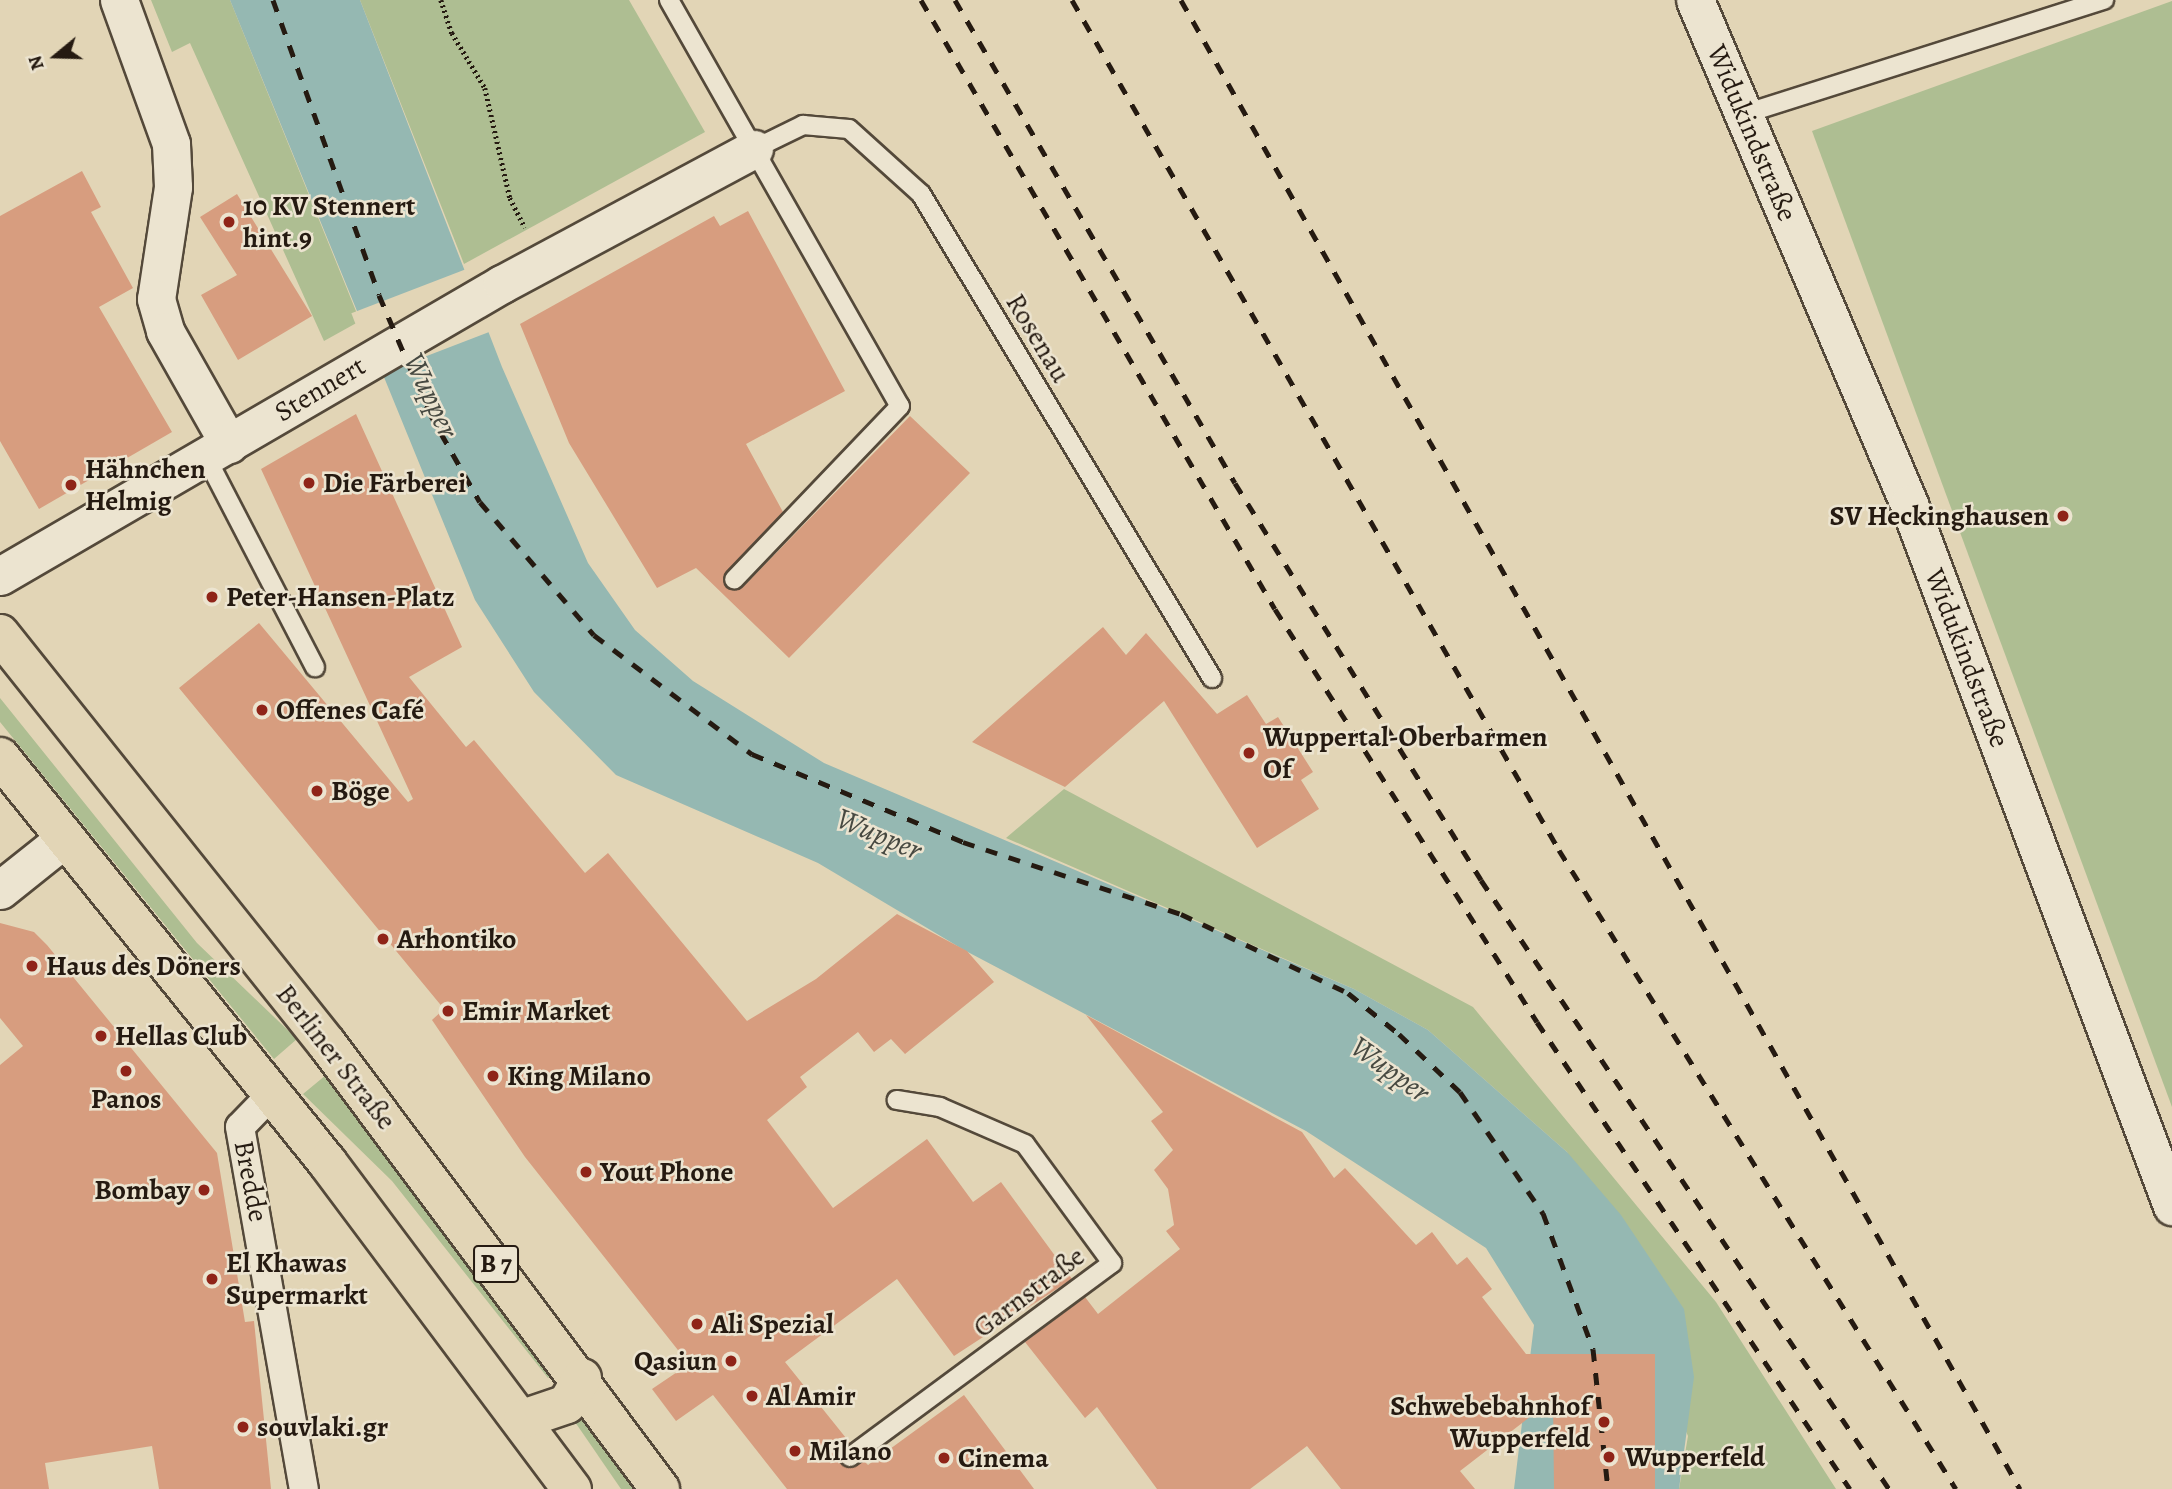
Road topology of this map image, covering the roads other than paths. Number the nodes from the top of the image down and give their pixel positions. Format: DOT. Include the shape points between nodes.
graph roads {
  1 [pos="119,0"];
  2 [pos="668,0"];
  3 [pos="1695,0"];
  4 [pos="2104,0"];
  5 [pos="1744,114"];
  6 [pos="754,149"];
  7 [pos="217,450"];
  8 [pos="0,576"];
  9 [pos="734,580"];
  10 [pos="0,634"];
  11 [pos="315,667"];
  12 [pos="1212,678"];
  13 [pos="0,757"];
  14 [pos="64,839"];
  15 [pos="0,890"];
  16 [pos="273,1093"];
  17 [pos="897,1100"];
  18 [pos="2172,1206"];
  19 [pos="582,1378"];
  20 [pos="523,1419"];
  21 [pos="850,1457"];
  22 [pos="304,1489"];
  23 [pos="572,1489"];
  24 [pos="660,1489"];
  1 -- 7 [label="street" via="171,144 173,187 156,299 165,331"];
  2 -- 6 [label="lane"];
  3 -- 5 [label="street, Widukindstraße"];
  4 -- 5 [label="lane"];
  5 -- 18 [label="street, Widukindstraße" via="1909,504"];
  6 -- 7 [label="street, Stennert" via="502,284"];
  6 -- 9 [label="lane" via="900,406"];
  6 -- 12 [label="lane, Rosenau" via="803,125 849,129 921,194"];
  7 -- 8 [label="street, Stennert"];
  7 -- 11 [label="lane"];
  10 -- 19 [label="main road, Berliner Straße / B 7" via="327,1044"];
  13 -- 14 [label="main road, B 7"];
  14 -- 15 [label="street"];
  14 -- 16 [label="main road, B 7"];
  16 -- 20 [label="main road, B 7"];
  16 -- 22 [label="street, Bredde" via="240,1127"];
  17 -- 21 [label="lane, Garnstraße" via="940,1107 1026,1144 1112,1263"];
  19 -- 20 [label="main road" via="567,1404"];
  19 -- 24 [label="main road, Berliner Straße / B 7"];
  20 -- 23 [label="main road, B 7"];
}
